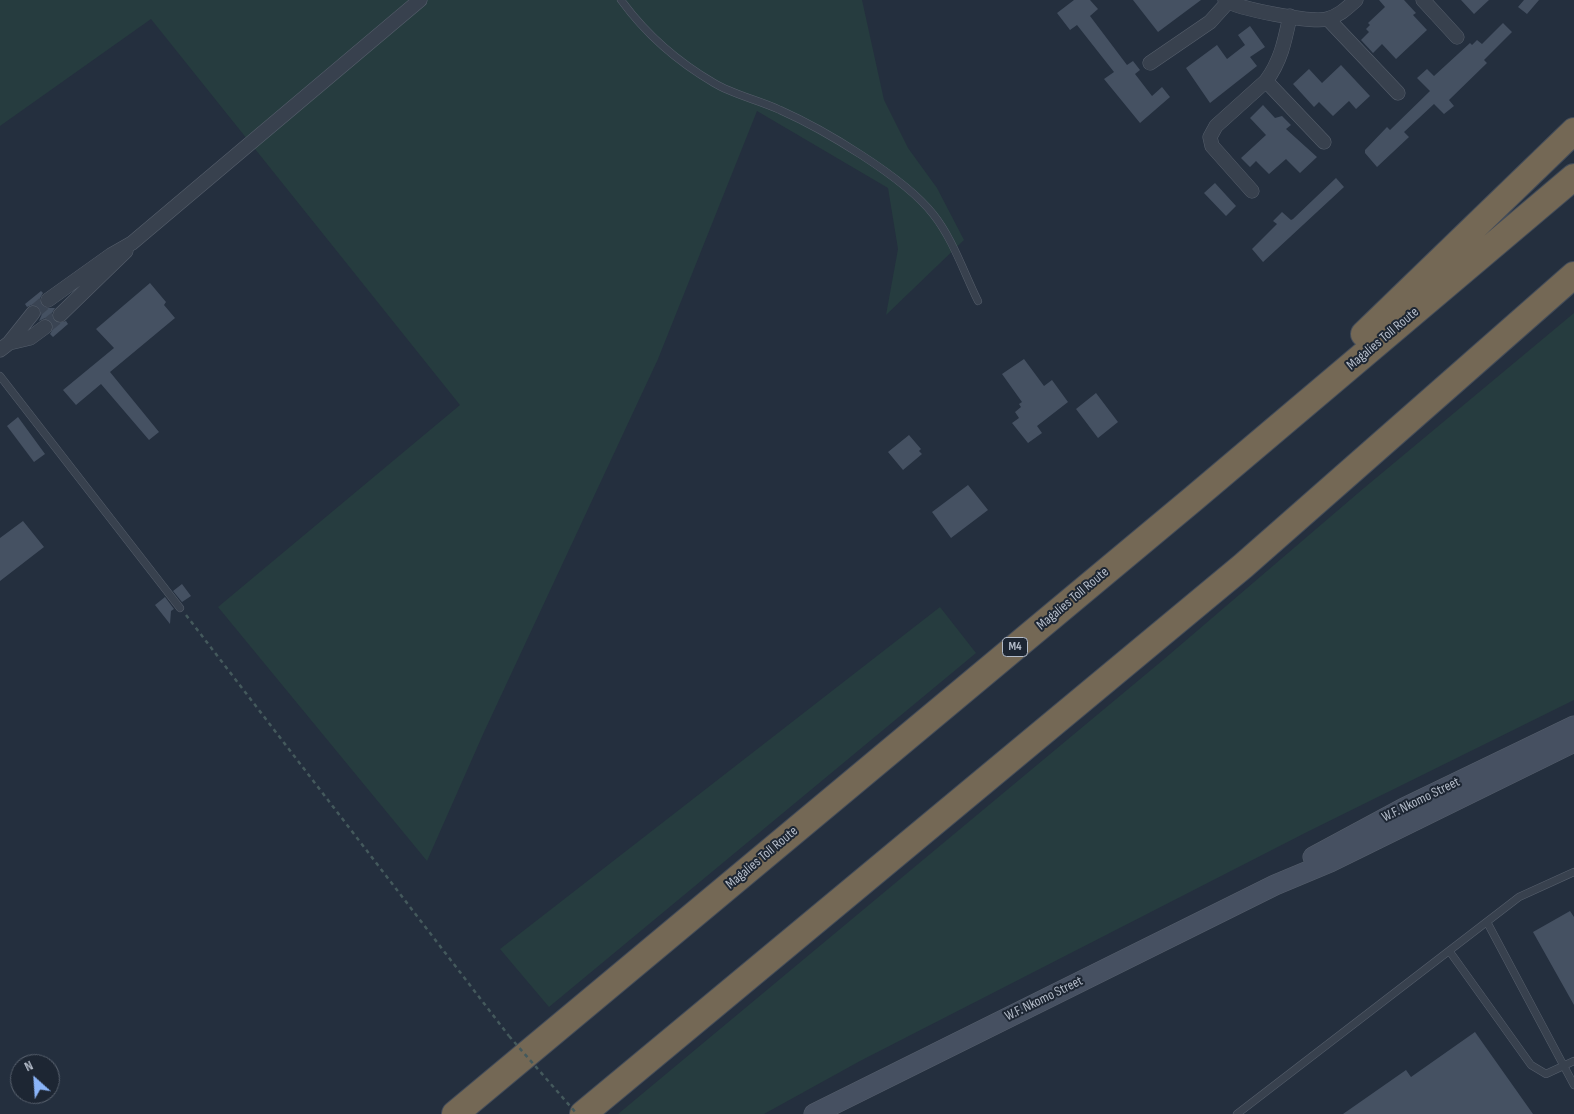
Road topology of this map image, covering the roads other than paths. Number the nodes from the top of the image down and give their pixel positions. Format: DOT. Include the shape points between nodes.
graph roads {
  1 [pos="420,0"];
  2 [pos="621,0"];
  3 [pos="1356,0"];
  4 [pos="1423,0"];
  5 [pos="1226,1"];
  6 [pos="1290,16"];
  7 [pos="1328,19"];
  8 [pos="1457,37"];
  9 [pos="1150,63"];
  10 [pos="1266,81"];
  11 [pos="1398,93"];
  12 [pos="1574,130"];
  13 [pos="1324,142"];
  14 [pos="1574,177"];
  15 [pos="1252,191"];
  16 [pos="132,243"];
  17 [pos="1574,275"];
  18 [pos="1574,293"];
  19 [pos="48,300"];
  20 [pos="978,301"];
  21 [pos="33,313"];
  22 [pos="60,314"];
  23 [pos="44,327"];
  24 [pos="5,347"];
  25 [pos="0,376"];
  26 [pos="1193,499"];
  27 [pos="1243,566"];
  28 [pos="180,608"];
  29 [pos="1574,726"];
  30 [pos="1574,742"];
  31 [pos="1574,872"];
  32 [pos="1275,885"];
  33 [pos="1487,922"];
  34 [pos="1450,952"];
  35 [pos="1574,1061"];
  36 [pos="1565,1066"];
  37 [pos="1574,1085"];
  38 [pos="454,1114"];
  39 [pos="584,1114"];
  40 [pos="814,1114"];
  41 [pos="1237,1114"];
  1 -- 16 [label="street"];
  2 -- 20 [label="lane" via="655,39 689,67 715,84 782,110 832,138 885,172 917,198 933,214"];
  3 -- 7 [label="street"];
  4 -- 8 [label="street"];
  5 -- 6 [label="street"];
  5 -- 9 [label="street" via="1210,22"];
  6 -- 7 [label="street" via="1318,21"];
  6 -- 10 [label="street" via="1281,54"];
  7 -- 11 [label="street"];
  10 -- 13 [label="street"];
  10 -- 15 [label="street" via="1216,126 1210,138 1212,146"];
  12 -- 26 [label="highway"];
  14 -- 26 [label="highway, Magalies Toll Route / M4"];
  16 -- 19 [label="street"];
  16 -- 22 [label="street" via="119,260"];
  17 -- 27 [label="highway"];
  18 -- 27 [label="highway"];
  21 -- 24 [label="street"];
  23 -- 24 [label="street" via="30,338"];
  25 -- 28 [label="lane"];
  26 -- 38 [label="highway, Magalies Toll Route / M4"];
  27 -- 39 [label="highway"];
  29 -- 32 [label="main road, W.F. Nkomo Street" via="1373,824 1290,872"];
  30 -- 32 [label="main road, W.F. Nkomo Street" via="1330,862"];
  31 -- 33 [label="lane" via="1519,896"];
  32 -- 40 [label="main road, W.F. Nkomo Street"];
  33 -- 34 [label="lane"];
  33 -- 36 [label="lane"];
  34 -- 36 [label="lane" via="1531,1065 1546,1074"];
  34 -- 41 [label="lane"];
  35 -- 36 [label="lane"];
  36 -- 37 [label="lane"];
}
